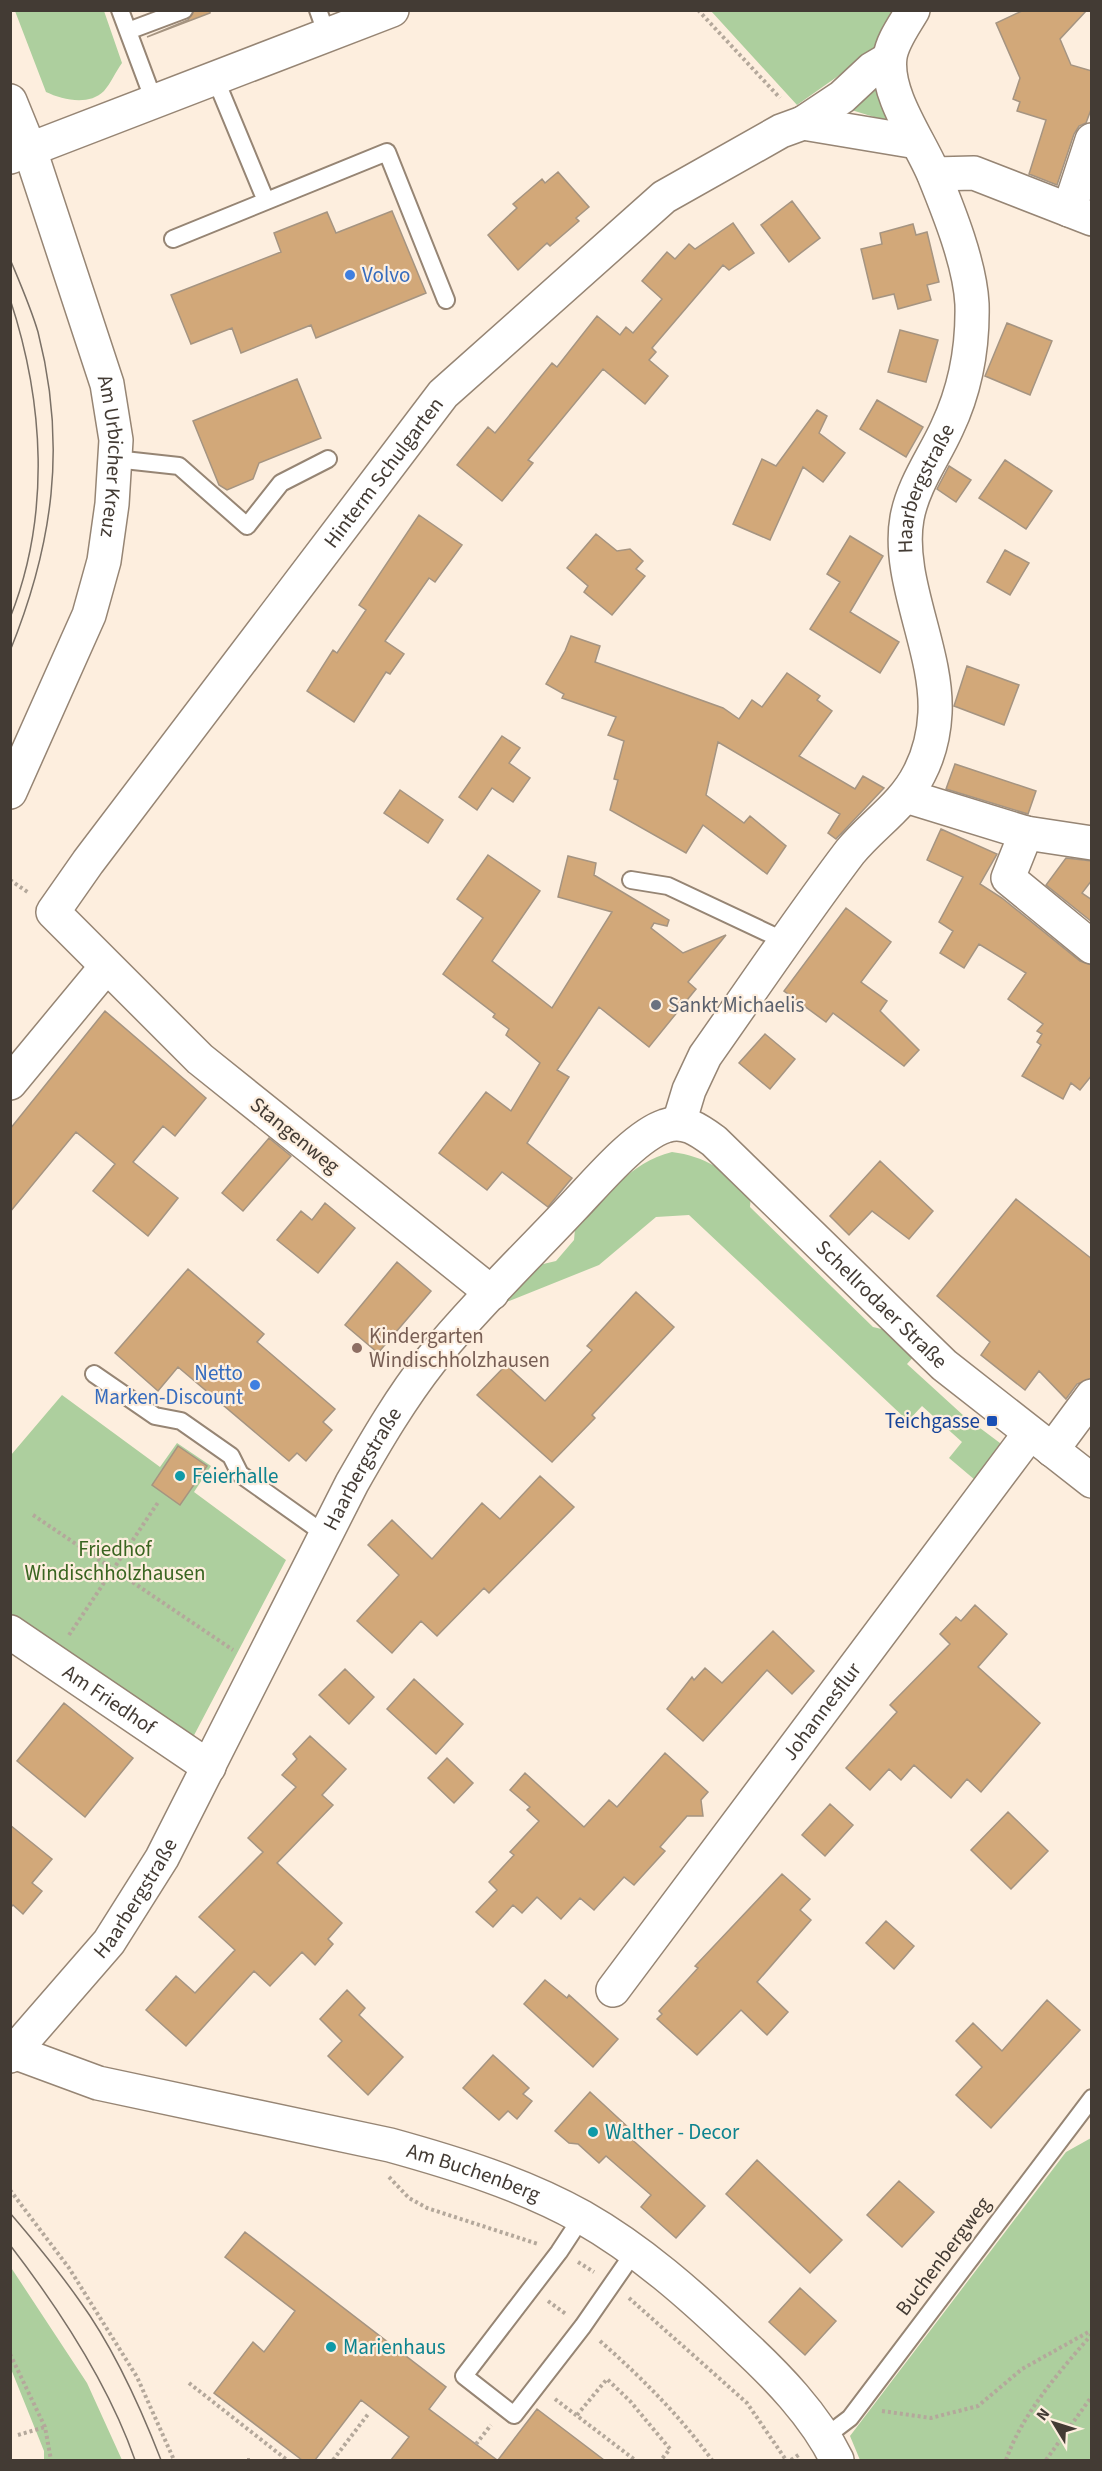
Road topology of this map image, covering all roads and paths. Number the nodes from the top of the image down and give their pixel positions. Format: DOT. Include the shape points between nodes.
graph roads {
  1 [pos="120,10"];
  2 [pos="184,10"];
  3 [pos="392,10"];
  4 [pos="698,10"];
  5 [pos="913,10"];
  6 [pos="323,23"];
  7 [pos="128,31"];
  8 [pos="889,58"];
  9 [pos="215,78"];
  10 [pos="10,101"];
  11 [pos="154,101"];
  12 [pos="803,123"];
  13 [pos="1092,140"];
  14 [pos="917,142"];
  15 [pos="20,153"];
  16 [pos="934,174"];
  17 [pos="266,201"];
  18 [pos="1081,215"];
  19 [pos="173,239"];
  20 [pos="446,300"];
  21 [pos="115,459"];
  22 [pos="328,459"];
  23 [pos="10,792"];
  24 [pos="906,796"];
  25 [pos="1026,833"];
  26 [pos="1092,843"];
  27 [pos="10,880"];
  28 [pos="631,880"];
  29 [pos="44,905"];
  30 [pos="787,942"];
  31 [pos="1092,947"];
  32 [pos="106,967"];
  33 [pos="10,1083"];
  34 [pos="679,1123"];
  35 [pos="492,1293"];
  36 [pos="94,1374"];
  37 [pos="1092,1396"];
  38 [pos="1041,1442"];
  39 [pos="1092,1481"];
  40 [pos="159,1501"];
  41 [pos="33,1515"];
  42 [pos="326,1535"];
  43 [pos="113,1569"];
  44 [pos="10,1632"];
  45 [pos="67,1638"];
  46 [pos="259,1668"];
  47 [pos="209,1767"];
  48 [pos="613,1990"];
  49 [pos="12,2052"];
  50 [pos="1092,2098"];
  51 [pos="387,2175"];
  52 [pos="10,2190"];
  53 [pos="582,2217"];
  54 [pos="635,2250"];
  55 [pos="559,2252"];
  56 [pos="612,2285"];
  57 [pos="531,2289"];
  58 [pos="582,2326"];
  59 [pos="1092,2332"];
  60 [pos="10,2354"];
  61 [pos="189,2383"];
  62 [pos="547,2393"];
  63 [pos="1092,2396"];
  64 [pos="858,2408"];
  65 [pos="369,2413"];
  66 [pos="577,2415"];
  67 [pos="45,2427"];
  68 [pos="18,2435"];
  69 [pos="831,2449"];
  70 [pos="51,2460"];
  71 [pos="174,2460"];
  72 [pos="286,2460"];
  73 [pos="333,2460"];
  74 [pos="635,2460"];
  75 [pos="661,2460"];
  76 [pos="711,2460"];
  77 [pos="786,2460"];
  78 [pos="1006,2460"];
  79 [pos="1046,2460"];
  1 -- 7 [label="lane"];
  2 -- 7 [label="lane"];
  3 -- 6 [label="street"];
  4 -- 12 [label="path"];
  5 -- 8 [label="street"];
  6 -- 9 [label="street"];
  7 -- 11 [label="lane"];
  8 -- 12 [label="street, Hinterm Schulgarten"];
  8 -- 14 [label="street, Haarbergstraße" via="896,98"];
  9 -- 11 [label="street"];
  9 -- 17 [label="lane"];
  10 -- 15 [label="street, Am Urbicher Kreuz"];
  11 -- 15 [label="street"];
  12 -- 14 [label="street"];
  12 -- 29 [label="street, Hinterm Schulgarten" via="781,131 664,197 443,394 88,862"];
  13 -- 18 [label="street"];
  14 -- 16 [label="street, Haarbergstraße"];
  15 -- 21 [label="street, Am Urbicher Kreuz" via="106,384 116,440"];
  16 -- 18 [label="street" via="974,173"];
  16 -- 24 [label="street, Haarbergstraße" via="966,270 972,301 971,357 948,426 912,497 907,519 905,542 934,687 935,710 928,752"];
  17 -- 19 [label="lane"];
  17 -- 20 [label="lane" via="387,152"];
  21 -- 22 [label="lane" via="179,466 247,526 281,483"];
  21 -- 23 [label="street, Am Urbicher Kreuz" via="104,561 88,615"];
  24 -- 25 [label="street"];
  24 -- 30 [label="street, Haarbergstraße" via="852,850"];
  25 -- 26 [label="street"];
  25 -- 31 [label="street" via="1008,879"];
  27 -- 29 [label="path"];
  28 -- 30 [label="lane" via="668,886"];
  29 -- 32 [label="street, Stangenweg"];
  30 -- 34 [label="street, Haarbergstraße" via="705,1056"];
  32 -- 33 [label="street"];
  32 -- 35 [label="street, Stangenweg" via="200,1059"];
  34 -- 35 [label="street, Haarbergstraße" via="664,1126 632,1147"];
  34 -- 38 [label="street, Schellrodaer Straße" via="695,1127 714,1140 944,1365"];
  35 -- 42 [label="street, Haarbergstraße" via="431,1360 382,1431"];
  36 -- 42 [label="lane" via="155,1416 181,1421 231,1456 240,1474"];
  37 -- 38 [label="street, Johannesflur"];
  38 -- 39 [label="street, Schellrodaer Straße"];
  38 -- 48 [label="street, Johannesflur"];
  40 -- 43 [label="path"];
  41 -- 43 [label="path"];
  42 -- 46 [label="street, Haarbergstraße"];
  43 -- 45 [label="path"];
  43 -- 46 [label="path"];
  44 -- 47 [label="street, Am Friedhof"];
  46 -- 47 [label="street, Haarbergstraße"];
  47 -- 49 [label="street, Haarbergstraße" via="162,1858 109,1942"];
  49 -- 53 [label="street, Am Buchenberg" via="98,2083 432,2157 538,2196"];
  50 -- 64 [label="lane, Buchenbergweg"];
  51 -- 55 [label="path" via="409,2198 427,2208"];
  52 -- 71 [label="path" via="69,2268 137,2377"];
  53 -- 54 [label="street, Am Buchenberg"];
  53 -- 55 [label="lane"];
  54 -- 56 [label="lane"];
  54 -- 69 [label="street, Am Buchenberg" via="763,2363"];
  55 -- 56 [label="path"];
  55 -- 57 [label="lane"];
  56 -- 58 [label="lane"];
  56 -- 77 [label="path" via="747,2403"];
  57 -- 58 [label="path"];
  57 -- 58 [label="lane" via="464,2376 514,2415"];
  58 -- 76 [label="path" via="647,2382"];
  59 -- 64 [label="path" via="1022,2369 978,2406 931,2418"];
  59 -- 78 [label="path" via="1012,2442"];
  60 -- 67 [label="path"];
  61 -- 72 [label="path"];
  62 -- 66 [label="path"];
  63 -- 79 [label="path"];
  64 -- 69 [label="lane, Buchenbergweg"];
  65 -- 73 [label="path"];
  66 -- 74 [label="path"];
  66 -- 75 [label="path" via="607,2379 670,2449"];
  67 -- 68 [label="path"];
  67 -- 70 [label="path"];
}
